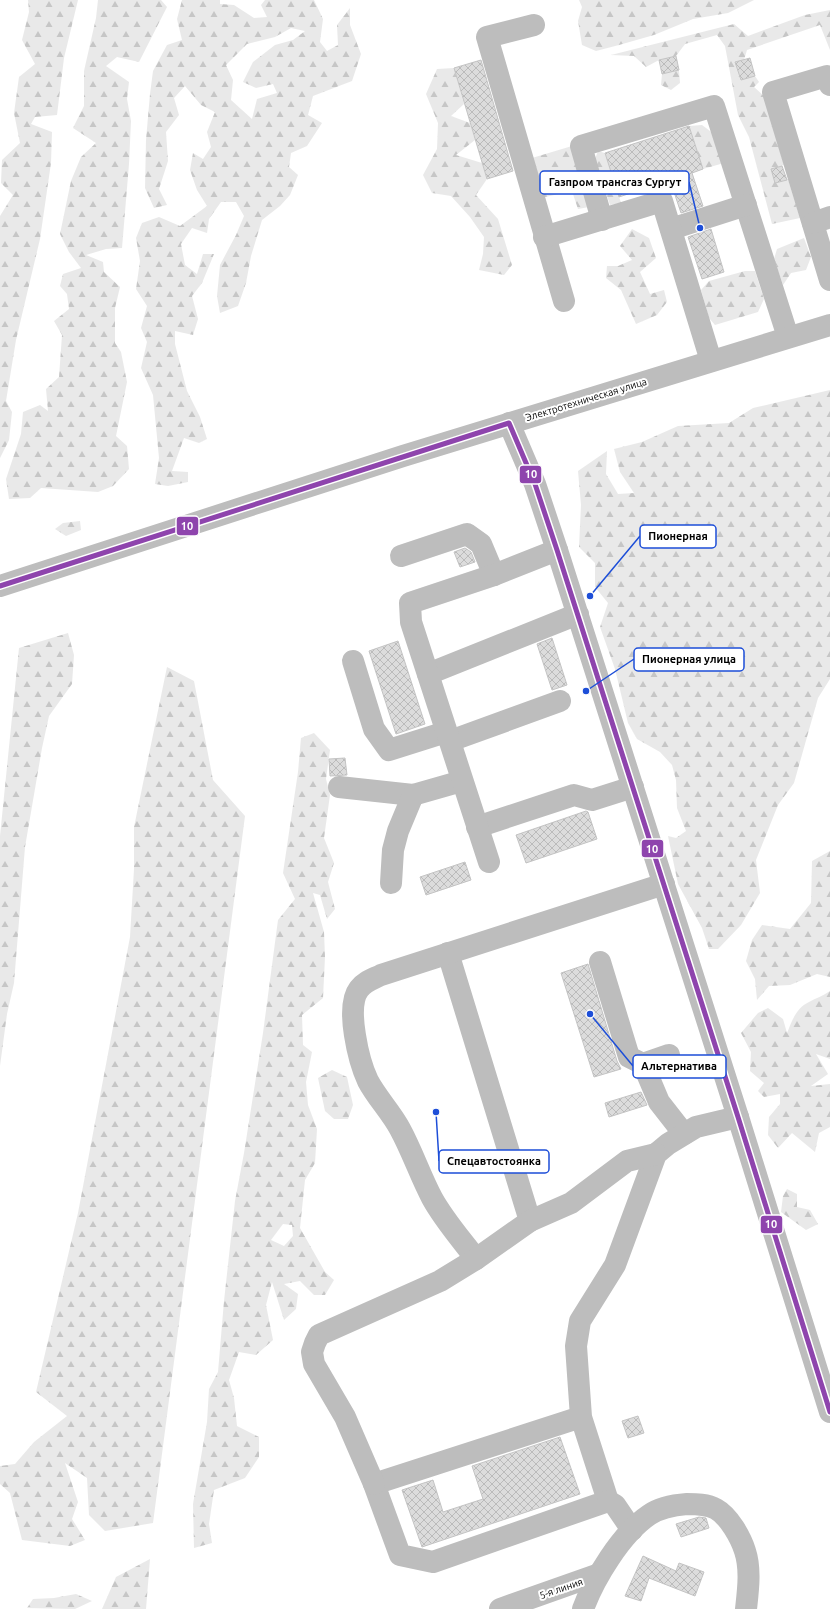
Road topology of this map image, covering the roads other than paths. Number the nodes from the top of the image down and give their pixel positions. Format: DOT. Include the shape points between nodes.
graph roads {
  1 [pos="534,25"];
  2 [pos="830,85"];
  3 [pos="746,205"];
  4 [pos="602,220"];
  5 [pos="821,220"];
  6 [pos="671,229"];
  7 [pos="544,237"];
  8 [pos="830,280"];
  9 [pos="564,301"];
  10 [pos="830,325"];
  11 [pos="788,338"];
  12 [pos="711,361"];
  13 [pos="509,423"];
  14 [pos="558,550"];
  15 [pos="400,556"];
  16 [pos="494,575"];
  17 [pos="0,586"];
  18 [pos="578,614"];
  19 [pos="353,661"];
  20 [pos="428,674"];
  21 [pos="560,701"];
  22 [pos="448,736"];
  23 [pos="462,781"];
  24 [pos="339,787"];
  25 [pos="633,787"];
  26 [pos="413,795"];
  27 [pos="477,827"];
  28 [pos="489,862"];
  29 [pos="391,883"];
  30 [pos="664,884"];
  31 [pos="448,953"];
  32 [pos="600,962"];
  33 [pos="669,1055"];
  34 [pos="643,1064"];
  35 [pos="738,1117"];
  36 [pos="684,1134"];
  37 [pos="656,1154"];
  38 [pos="530,1221"];
  39 [pos="476,1260"];
  40 [pos="830,1412"];
  41 [pos="581,1417"];
  42 [pos="374,1484"];
  43 [pos="608,1501"];
  44 [pos="632,1530"];
  45 [pos="599,1574"];
  46 [pos="500,1609"];
  47 [pos="582,1609"];
  48 [pos="746,1609"];
  1 -- 7 [label="street" via="487,37"];
  2 -- 5 [label="street" via="827,76 773,92"];
  3 -- 4 [label="street" via="714,106 581,146"];
  3 -- 6 [label="street"];
  3 -- 11 [label="street"];
  4 -- 6 [label="street" via="662,201"];
  4 -- 7 [label="street"];
  5 -- 8 [label="street"];
  6 -- 12 [label="street"];
  7 -- 9 [label="street"];
  10 -- 11 [label="street, Электротехническая улица"];
  11 -- 12 [label="street, Электротехническая улица"];
  12 -- 13 [label="street, Электротехническая улица"];
  13 -- 14 [label="street" via="535,484"];
  13 -- 17 [label="street, Электротехническая улица"];
  14 -- 16 [label="street"];
  14 -- 18 [label="street"];
  15 -- 16 [label="street" via="467,534 481,544"];
  16 -- 20 [label="street" via="410,602 411,622"];
  18 -- 20 [label="street"];
  18 -- 25 [label="street"];
  19 -- 22 [label="street" via="374,729 389,750"];
  20 -- 22 [label="street"];
  21 -- 22 [label="street"];
  22 -- 23 [label="street"];
  23 -- 26 [label="street"];
  23 -- 27 [label="street"];
  24 -- 26 [label="street"];
  25 -- 27 [label="street" via="592,800 574,795"];
  25 -- 30 [label="street"];
  26 -- 29 [label="street" via="393,850"];
  27 -- 28 [label="street"];
  30 -- 31 [label="street"];
  30 -- 35 [label="street"];
  31 -- 38 [label="street"];
  31 -- 39 [label="street" via="367,982 358,990 354,1000 353,1018 360,1057 368,1081 394,1118 433,1199"];
  32 -- 34 [label="street" via="629,1057"];
  33 -- 34 [label="street"];
  34 -- 36 [label="street" via="659,1102"];
  35 -- 36 [label="street" via="696,1127"];
  35 -- 40 [label="street"];
  36 -- 37 [label="street"];
  37 -- 38 [label="street" via="627,1161 571,1203"];
  37 -- 41 [label="street" via="615,1265 580,1321 576,1346"];
  38 -- 39 [label="street"];
  39 -- 42 [label="street" via="440,1281 319,1335 315,1343 312,1352 314,1364 345,1417"];
  41 -- 42 [label="street"];
  41 -- 43 [label="street"];
  42 -- 43 [label="street" via="400,1555 433,1562"];
  43 -- 44 [label="street" via="615,1505"];
  44 -- 45 [label="street"];
  44 -- 48 [label="street" via="649,1514 673,1505 700,1504 716,1509 730,1522 746,1552"];
  45 -- 46 [label="street, 5-я линия"];
  45 -- 47 [label="street"];
}
